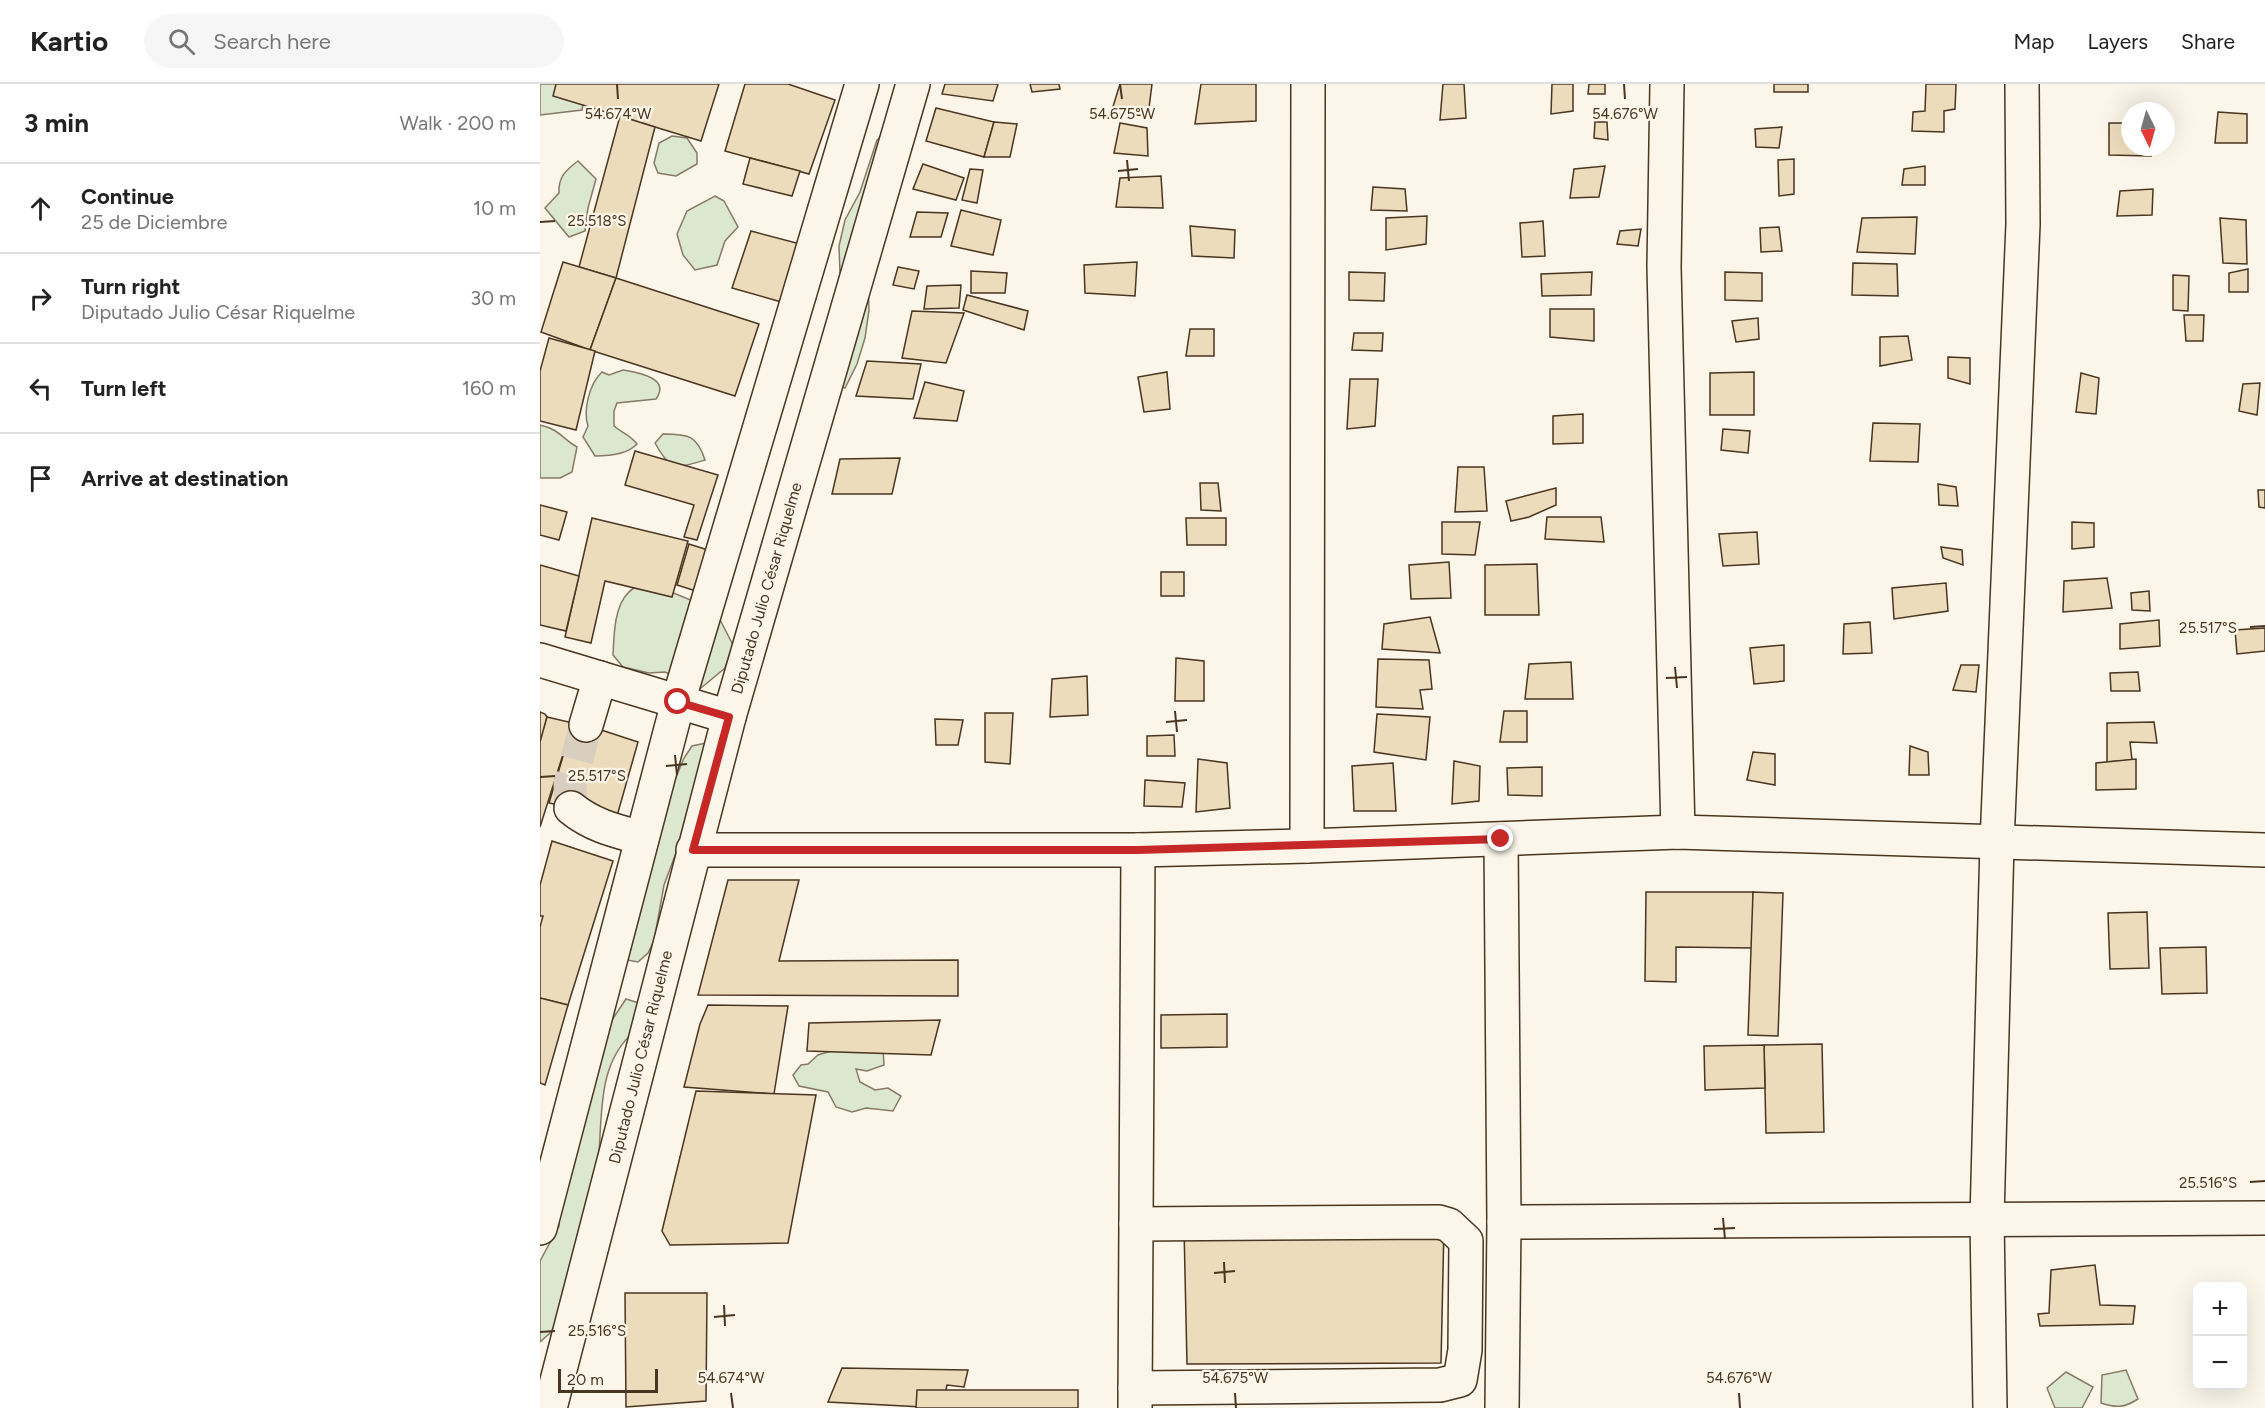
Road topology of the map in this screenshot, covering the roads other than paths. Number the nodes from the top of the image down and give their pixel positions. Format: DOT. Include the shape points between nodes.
graph roads {
  1 [pos="861,84"];
  2 [pos="913,84"];
  3 [pos="1308,84"];
  4 [pos="1667,84"];
  5 [pos="2022,84"];
  6 [pos="540,660"];
  7 [pos="600,678"];
  8 [pos="678,702"];
  9 [pos="729,717"];
  10 [pos="586,725"];
  11 [pos="571,807"];
  12 [pos="1678,832"];
  13 [pos="642,838"];
  14 [pos="1501,839"];
  15 [pos="1997,843"];
  16 [pos="1307,846"];
  17 [pos="693,850"];
  18 [pos="1138,850"];
  19 [pos="2265,850"];
  20 [pos="2265,1218"];
  21 [pos="1987,1219"];
  22 [pos="1504,1222"];
  23 [pos="1136,1224"];
  24 [pos="540,1228"];
  25 [pos="1466,1350"];
  26 [pos="1502,1351"];
  27 [pos="1135,1398"];
  28 [pos="550,1408"];
  29 [pos="1502,1408"];
  30 [pos="1990,1408"];
  1 -- 8 [label="street"];
  2 -- 9 [label="street, Diputado Julio César Riquelme"];
  3 -- 16 [label="street"];
  4 -- 12 [label="street" via="1664,267"];
  5 -- 15 [label="street" via="2023,224"];
  6 -- 7 [label="street"];
  7 -- 8 [label="street"];
  7 -- 10 [label="street"];
  8 -- 9 [label="street"];
  8 -- 13 [label="street"];
  9 -- 17 [label="street, Diputado Julio César Riquelme"];
  11 -- 13 [label="street" via="600,827"];
  12 -- 14 [label="street"];
  12 -- 15 [label="street"];
  13 -- 24 [label="street"];
  14 -- 16 [label="street"];
  14 -- 22 [label="street"];
  15 -- 19 [label="street"];
  15 -- 21 [label="street"];
  16 -- 18 [label="street"];
  17 -- 18 [label="street"];
  17 -- 28 [label="street, Diputado Julio César Riquelme"];
  18 -- 23 [label="street"];
  20 -- 21 [label="street"];
  21 -- 22 [label="street"];
  21 -- 30 [label="street"];
  22 -- 26 [label="street"];
  23 -- 25 [label="street" via="1415,1221 1449,1225 1467,1241"];
  23 -- 27 [label="street"];
  25 -- 26 [label="street"];
  25 -- 27 [label="street" via="1460,1380 1440,1385"];
  26 -- 29 [label="street"];
}
